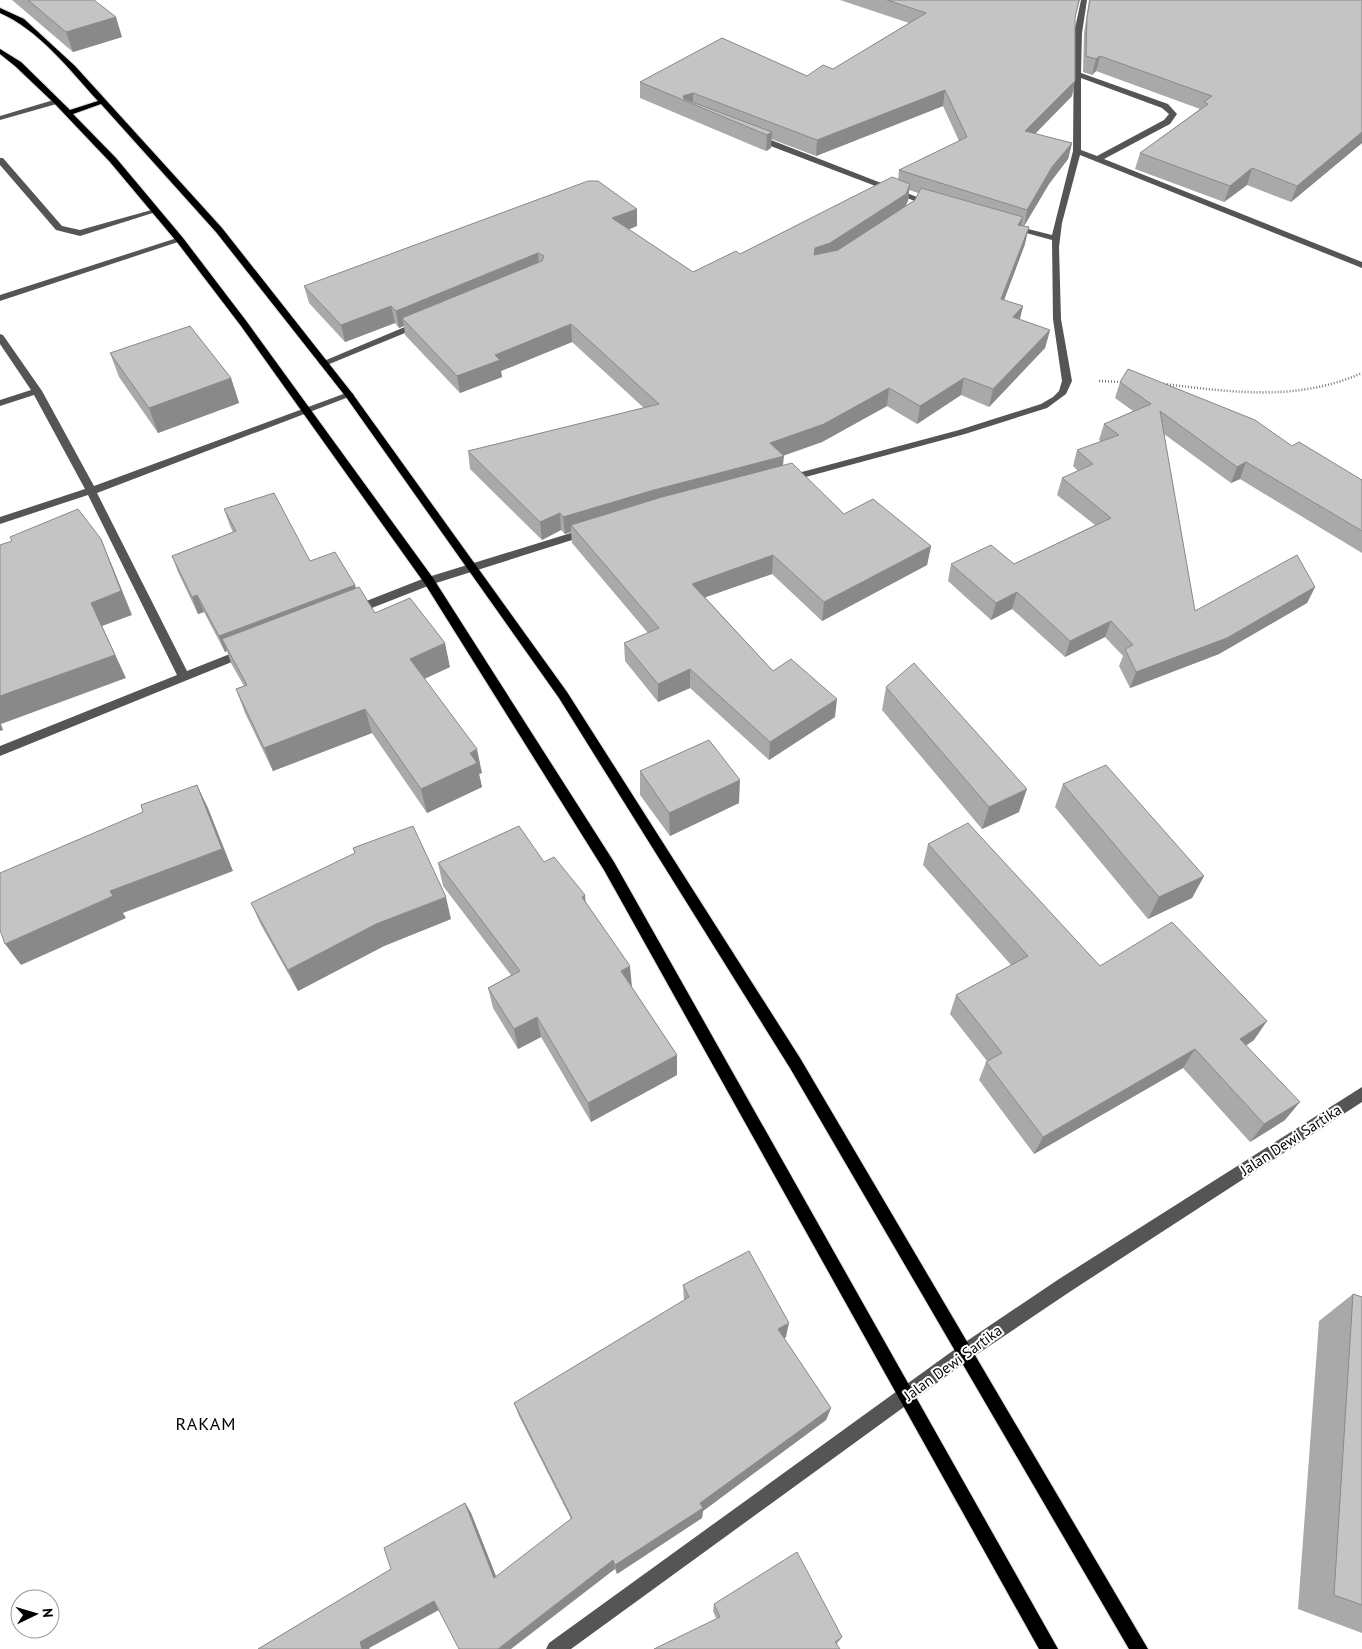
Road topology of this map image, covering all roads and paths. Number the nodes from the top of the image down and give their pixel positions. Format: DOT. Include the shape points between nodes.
graph roads {
  1 [pos="1084,0"];
  2 [pos="0,10"];
  3 [pos="0,51"];
  4 [pos="1078,74"];
  5 [pos="56,101"];
  6 [pos="104,101"];
  7 [pos="68,113"];
  8 [pos="0,118"];
  9 [pos="749,135"];
  10 [pos="1077,151"];
  11 [pos="1098,159"];
  12 [pos="0,160"];
  13 [pos="940,207"];
  14 [pos="155,211"];
  15 [pos="1000,225"];
  16 [pos="1056,238"];
  17 [pos="180,240"];
  18 [pos="1362,265"];
  19 [pos="0,298"];
  20 [pos="432,319"];
  21 [pos="0,337"];
  22 [pos="324,363"];
  23 [pos="1362,373"];
  24 [pos="1067,381"];
  25 [pos="1123,382"];
  26 [pos="1162,384"];
  27 [pos="37,392"];
  28 [pos="349,395"];
  29 [pos="0,403"];
  30 [pos="305,411"];
  31 [pos="773,482"];
  32 [pos="91,491"];
  33 [pos="0,521"];
  34 [pos="594,530"];
  35 [pos="471,568"];
  36 [pos="429,581"];
  37 [pos="347,613"];
  38 [pos="256,648"];
  39 [pos="183,675"];
  40 [pos="0,751"];
  41 [pos="1362,1094"];
  42 [pos="964,1353"];
  43 [pos="907,1395"];
  44 [pos="555,1649"];
  45 [pos="1049,1649"];
  46 [pos="1139,1649"];
  1 -- 4 [label="street" via="1078,33"];
  2 -- 6 [label="main road" via="22,20 37,33"];
  3 -- 5 [label="main road"];
  4 -- 10 [label="street"];
  4 -- 11 [label="street" via="1165,106 1173,114 1167,122"];
  5 -- 7 [label="main road"];
  5 -- 8 [label="street"];
  6 -- 7 [label="main road"];
  6 -- 22 [label="main road" via="219,230"];
  7 -- 14 [label="main road"];
  9 -- 13 [label="street" via="913,202"];
  10 -- 11 [label="street"];
  10 -- 16 [label="street"];
  11 -- 18 [label="street"];
  12 -- 14 [label="street" via="59,228 69,232 80,233"];
  14 -- 17 [label="main road"];
  15 -- 16 [label="street"];
  16 -- 24 [label="street" via="1057,319"];
  17 -- 19 [label="street"];
  17 -- 30 [label="main road"];
  20 -- 22 [label="street"];
  21 -- 27 [label="street"];
  22 -- 28 [label="main road"];
  23 -- 26 [label="path" via="1302,392 1238,392"];
  24 -- 25 [label="path"];
  24 -- 31 [label="street" via="1056,399 1044,406 962,432"];
  27 -- 29 [label="street"];
  27 -- 32 [label="street"];
  28 -- 30 [label="street"];
  28 -- 35 [label="main road"];
  30 -- 32 [label="street"];
  30 -- 36 [label="main road"];
  32 -- 33 [label="street"];
  32 -- 39 [label="street"];
  34 -- 35 [label="street"];
  35 -- 36 [label="street"];
  35 -- 42 [label="main road" via="563,695 675,868 795,1063"];
  36 -- 37 [label="street"];
  36 -- 43 [label="main road" via="609,866"];
  38 -- 39 [label="street"];
  39 -- 40 [label="street"];
  41 -- 42 [label="street, Jalan Dewi Sartika"];
  42 -- 43 [label="street, Jalan Dewi Sartika"];
  42 -- 46 [label="main road"];
  43 -- 44 [label="street, Jalan Dewi Sartika"];
  43 -- 45 [label="main road"];
}
